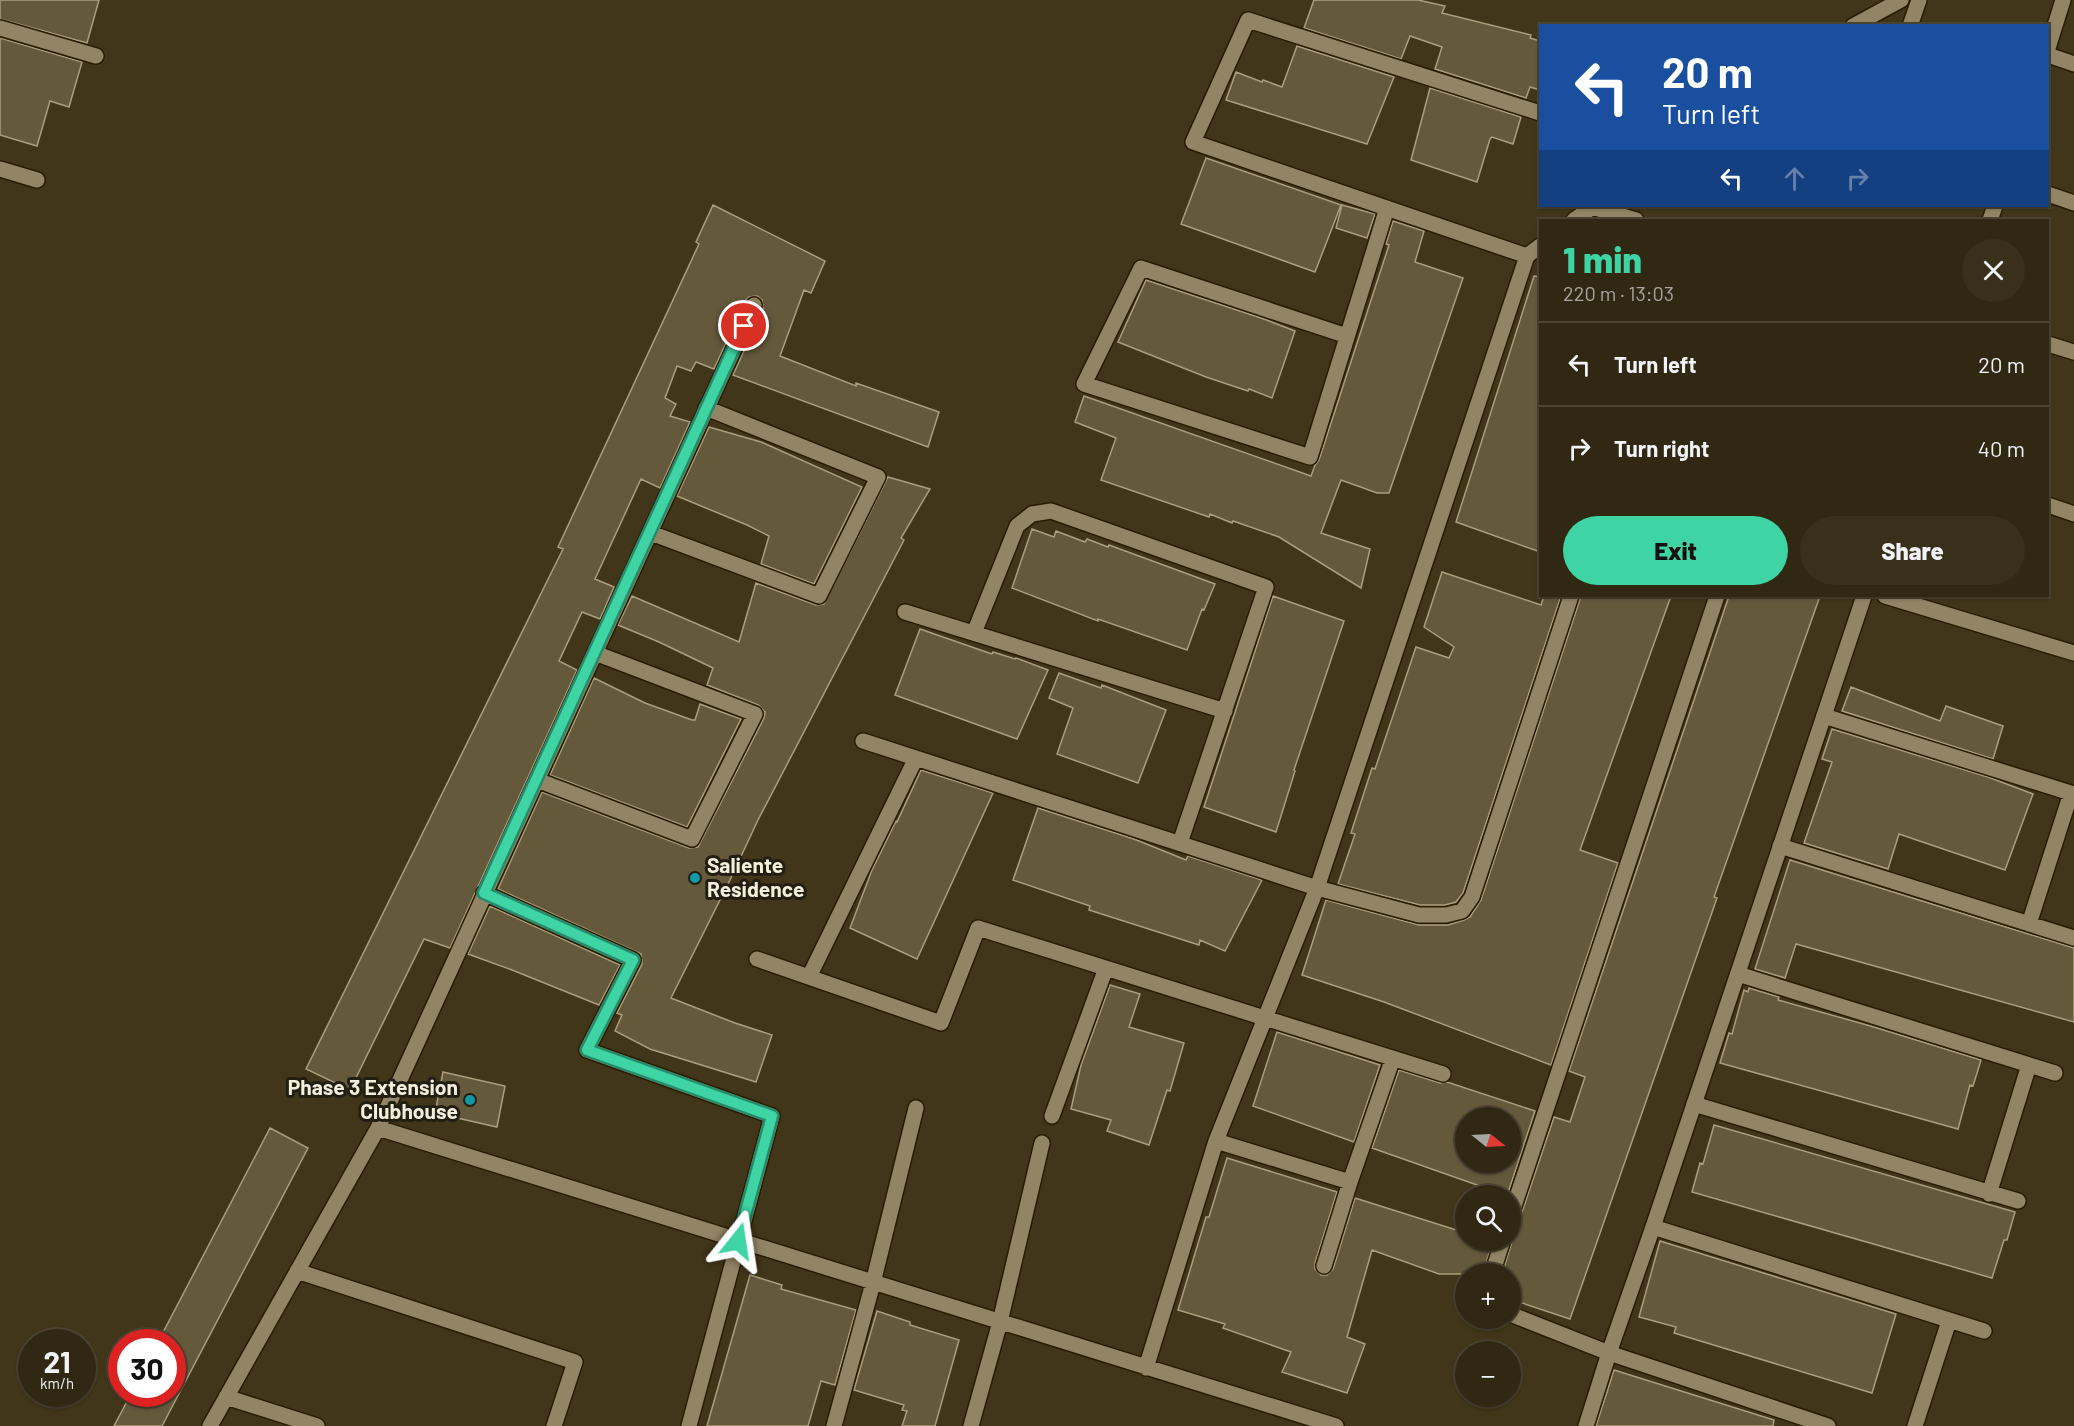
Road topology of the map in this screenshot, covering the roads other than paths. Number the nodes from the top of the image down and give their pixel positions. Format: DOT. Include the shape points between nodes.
graph roads {
  1 [pos="1901,0"];
  2 [pos="1919,0"];
  3 [pos="2063,0"];
  4 [pos="1857,24"];
  5 [pos="1911,24"];
  6 [pos="0,28"];
  7 [pos="2049,45"];
  8 [pos="2049,55"];
  9 [pos="96,56"];
  10 [pos="2074,64"];
  11 [pos="1539,113"];
  12 [pos="0,169"];
  13 [pos="37,180"];
  14 [pos="2049,194"];
  15 [pos="2074,203"];
  16 [pos="1592,207"];
  17 [pos="1596,207"];
  18 [pos="1387,208"];
  19 [pos="1575,219"];
  20 [pos="1633,219"];
  21 [pos="1539,247"];
  22 [pos="1527,256"];
  23 [pos="754,305"];
  24 [pos="1347,336"];
  25 [pos="2049,344"];
  26 [pos="2074,352"];
  27 [pos="706,408"];
  28 [pos="2049,505"];
  29 [pos="2074,514"];
  30 [pos="651,533"];
  31 [pos="1570,597"];
  32 [pos="1717,597"];
  33 [pos="1864,597"];
  34 [pos="1889,597"];
  35 [pos="905,612"];
  36 [pos="974,633"];
  37 [pos="2074,653"];
  38 [pos="595,654"];
  39 [pos="1225,711"];
  40 [pos="1824,716"];
  41 [pos="863,741"];
  42 [pos="916,758"];
  43 [pos="537,780"];
  44 [pos="2073,794"];
  45 [pos="1180,843"];
  46 [pos="1780,846"];
  47 [pos="1317,888"];
  48 [pos="484,893"];
  49 [pos="2029,924"];
  50 [pos="2074,938"];
  51 [pos="757,959"];
  52 [pos="1106,968"];
  53 [pos="1738,974"];
  54 [pos="809,977"];
  55 [pos="1265,1018"];
  56 [pos="1393,1058"];
  57 [pos="2029,1065"];
  58 [pos="2055,1073"];
  59 [pos="1443,1074"];
  60 [pos="1694,1104"];
  61 [pos="916,1108"];
  62 [pos="1052,1116"];
  63 [pos="378,1128"];
  64 [pos="1216,1141"];
  65 [pos="1042,1143"];
  66 [pos="1350,1182"];
  67 [pos="1521,1185"];
  68 [pos="1989,1194"];
  69 [pos="2018,1201"];
  70 [pos="1653,1227"];
  71 [pos="738,1241"];
  72 [pos="1324,1266"];
  73 [pos="297,1271"];
  74 [pos="873,1283"];
  75 [pos="1521,1318"];
  76 [pos="1949,1320"];
  77 [pos="1000,1322"];
  78 [pos="1984,1330"];
  79 [pos="1609,1353"];
  80 [pos="1146,1368"];
  81 [pos="226,1397"];
  82 [pos="210,1426"];
  83 [pos="317,1426"];
  84 [pos="554,1426"];
  85 [pos="689,1426"];
  86 [pos="834,1426"];
  87 [pos="971,1426"];
  88 [pos="1336,1426"];
  89 [pos="1586,1426"];
  90 [pos="1828,1426"];
  91 [pos="1915,1426"];
  1 -- 4 [label="street"];
  2 -- 5 [label="street"];
  3 -- 7 [label="street"];
  6 -- 9 [label="street"];
  8 -- 10 [label="street"];
  11 -- 18 [label="street" via="1248,20 1193,142"];
  12 -- 13 [label="street"];
  14 -- 15 [label="street"];
  16 -- 19 [label="street"];
  17 -- 20 [label="street"];
  18 -- 22 [label="street"];
  18 -- 24 [label="street"];
  21 -- 22 [label="street"];
  22 -- 47 [label="street"];
  23 -- 27 [label="street"];
  24 -- 24 [label="street" via="1141,268 1084,384 1310,457"];
  25 -- 26 [label="street"];
  27 -- 30 [label="street"];
  27 -- 30 [label="street" via="878,477 819,596"];
  28 -- 29 [label="street"];
  30 -- 38 [label="street"];
  31 -- 47 [label="street" via="1472,897 1462,911 1419,915"];
  32 -- 67 [label="street"];
  33 -- 40 [label="street"];
  34 -- 37 [label="street"];
  35 -- 36 [label="street"];
  36 -- 39 [label="street"];
  36 -- 39 [label="street" via="1017,525 1032,514 1051,511 1266,586"];
  38 -- 43 [label="street"];
  38 -- 43 [label="street" via="755,714 692,839"];
  39 -- 45 [label="street"];
  40 -- 44 [label="street"];
  40 -- 46 [label="street"];
  41 -- 42 [label="street"];
  42 -- 45 [label="street"];
  42 -- 54 [label="street"];
  43 -- 48 [label="street"];
  44 -- 49 [label="street"];
  45 -- 47 [label="street"];
  46 -- 49 [label="street"];
  46 -- 53 [label="street"];
  47 -- 55 [label="street"];
  48 -- 63 [label="street"];
  48 -- 71 [label="street" via="633,960 587,1050 772,1116"];
  49 -- 50 [label="street"];
  51 -- 54 [label="street"];
  52 -- 54 [label="street" via="978,928 941,1023"];
  52 -- 55 [label="street"];
  52 -- 62 [label="street"];
  53 -- 57 [label="street"];
  53 -- 60 [label="street"];
  55 -- 56 [label="street"];
  55 -- 64 [label="street"];
  56 -- 59 [label="street"];
  56 -- 66 [label="street"];
  57 -- 58 [label="street"];
  57 -- 68 [label="street"];
  60 -- 68 [label="street"];
  60 -- 70 [label="street"];
  61 -- 74 [label="street"];
  63 -- 71 [label="street"];
  63 -- 73 [label="street"];
  64 -- 66 [label="street"];
  64 -- 80 [label="street"];
  65 -- 77 [label="street"];
  66 -- 72 [label="street"];
  68 -- 69 [label="street"];
  70 -- 76 [label="street"];
  70 -- 79 [label="street"];
  71 -- 74 [label="street"];
  71 -- 85 [label="street"];
  73 -- 81 [label="street"];
  73 -- 84 [label="street" via="575,1362"];
  74 -- 77 [label="street"];
  74 -- 86 [label="street"];
  75 -- 79 [label="street"];
  76 -- 78 [label="street"];
  76 -- 91 [label="street"];
  77 -- 80 [label="street"];
  77 -- 87 [label="street"];
  79 -- 89 [label="street"];
  79 -- 90 [label="street"];
  80 -- 88 [label="street"];
  81 -- 82 [label="street"];
  81 -- 83 [label="street"];
}
